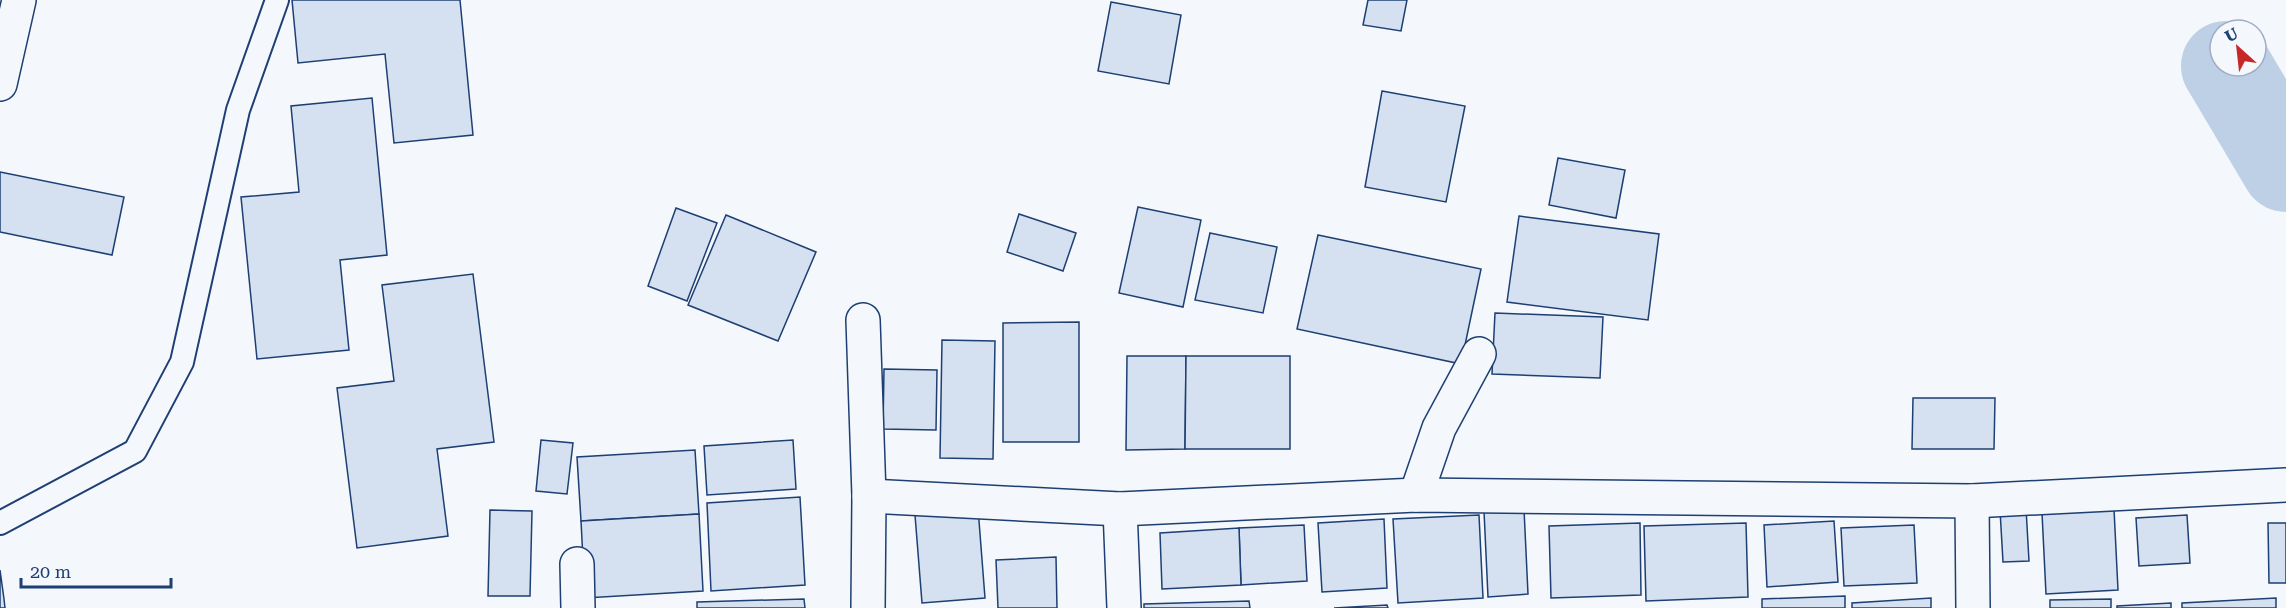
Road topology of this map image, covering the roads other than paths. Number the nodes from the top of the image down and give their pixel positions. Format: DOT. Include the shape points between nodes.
graph roads {
  1 [pos="19,0"];
  2 [pos="276,0"];
  3 [pos="0,84"];
  4 [pos="863,321"];
  5 [pos="1479,354"];
  6 [pos="2286,485"];
  7 [pos="1416,495"];
  8 [pos="869,496"];
  9 [pos="1972,501"];
  10 [pos="1120,510"];
  11 [pos="0,523"];
  12 [pos="577,564"];
  13 [pos="578,608"];
  14 [pos="868,608"];
  15 [pos="1124,608"];
  16 [pos="1973,608"];
  1 -- 3 [label="street"];
  2 -- 11 [label="lane" via="238,110 182,362 167,392 135,451"];
  4 -- 8 [label="street"];
  5 -- 7 [label="street" via="1439,428"];
  6 -- 9 [label="street"];
  7 -- 9 [label="street"];
  7 -- 10 [label="street"];
  8 -- 10 [label="street"];
  8 -- 14 [label="street"];
  9 -- 16 [label="street"];
  10 -- 15 [label="street"];
  12 -- 13 [label="street"];
}
